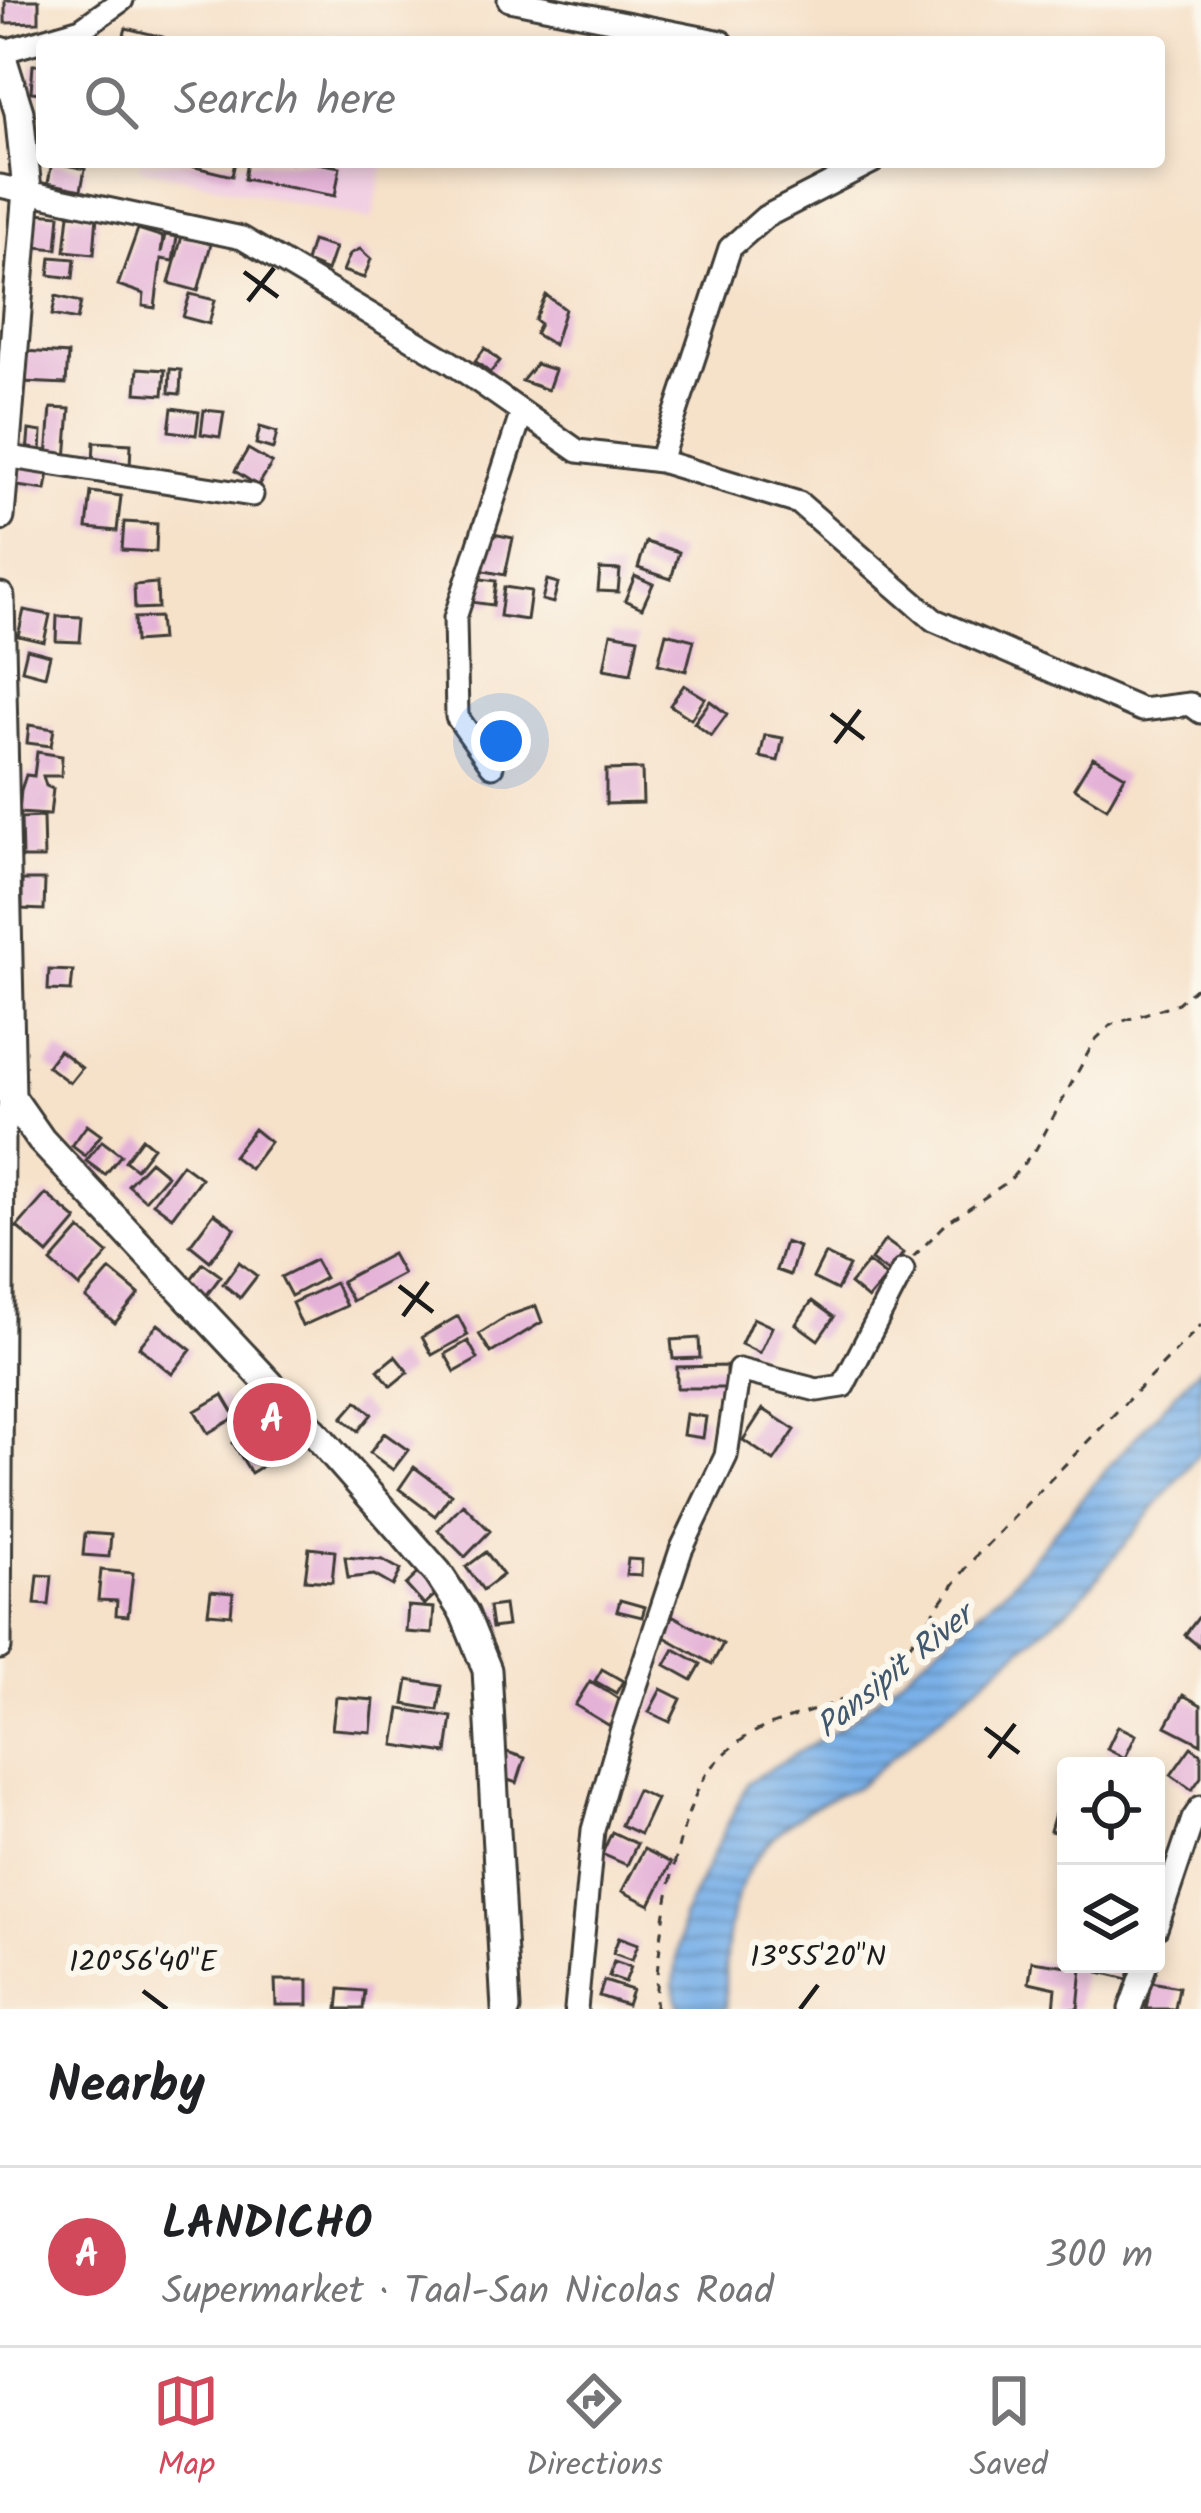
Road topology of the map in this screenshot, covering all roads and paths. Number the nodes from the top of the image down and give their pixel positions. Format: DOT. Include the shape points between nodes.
graph roads {
  1 [pos="122,0"];
  2 [pos="509,0"];
  3 [pos="56,36"];
  4 [pos="692,36"];
  5 [pos="36,42"];
  6 [pos="0,52"];
  7 [pos="860,168"];
  8 [pos="13,188"];
  9 [pos="522,412"];
  10 [pos="4,456"];
  11 [pos="661,461"];
  12 [pos="252,495"];
  13 [pos="0,517"];
  14 [pos="0,597"];
  15 [pos="1197,703"];
  16 [pos="491,766"];
  17 [pos="1201,983"];
  18 [pos="11,1097"];
  19 [pos="2,1138"];
  20 [pos="41,1140"];
  21 [pos="903,1270"];
  22 [pos="1201,1325"];
  23 [pos="0,1648"];
  24 [pos="1201,1807"];
  25 [pos="1165,1902"];
  26 [pos="1143,1973"];
  27 [pos="506,2009"];
  28 [pos="576,2009"];
  29 [pos="655,2009"];
  30 [pos="1130,2009"];
  1 -- 3 [label="street"];
  2 -- 4 [label="street"];
  5 -- 6 [label="street"];
  6 -- 8 [label="main road" via="19,112"];
  7 -- 11 [label="street" via="765,217 730,248"];
  8 -- 9 [label="street" via="242,238"];
  8 -- 10 [label="main road"];
  9 -- 11 [label="street" via="578,451"];
  9 -- 16 [label="street" via="455,618 457,717"];
  10 -- 12 [label="street"];
  10 -- 13 [label="main road"];
  11 -- 15 [label="street" via="800,503 934,620 1142,710"];
  14 -- 18 [label="main road"];
  17 -- 21 [label="path" via="1178,1004 1111,1025 1095,1040 1036,1149"];
  18 -- 19 [label="street"];
  18 -- 20 [label="main road"];
  19 -- 20 [label="street"];
  19 -- 23 [label="street"];
  20 -- 27 [label="main road" via="308,1425 464,1613 487,1670"];
  21 -- 28 [label="street" via="843,1386 817,1390 739,1370 726,1456 681,1550 593,1830"];
  22 -- 29 [label="path" via="945,1590 893,1664 838,1702 747,1737 706,1776 686,1820"];
  24 -- 25 [label="street"];
  26 -- 30 [label="street"];
}
